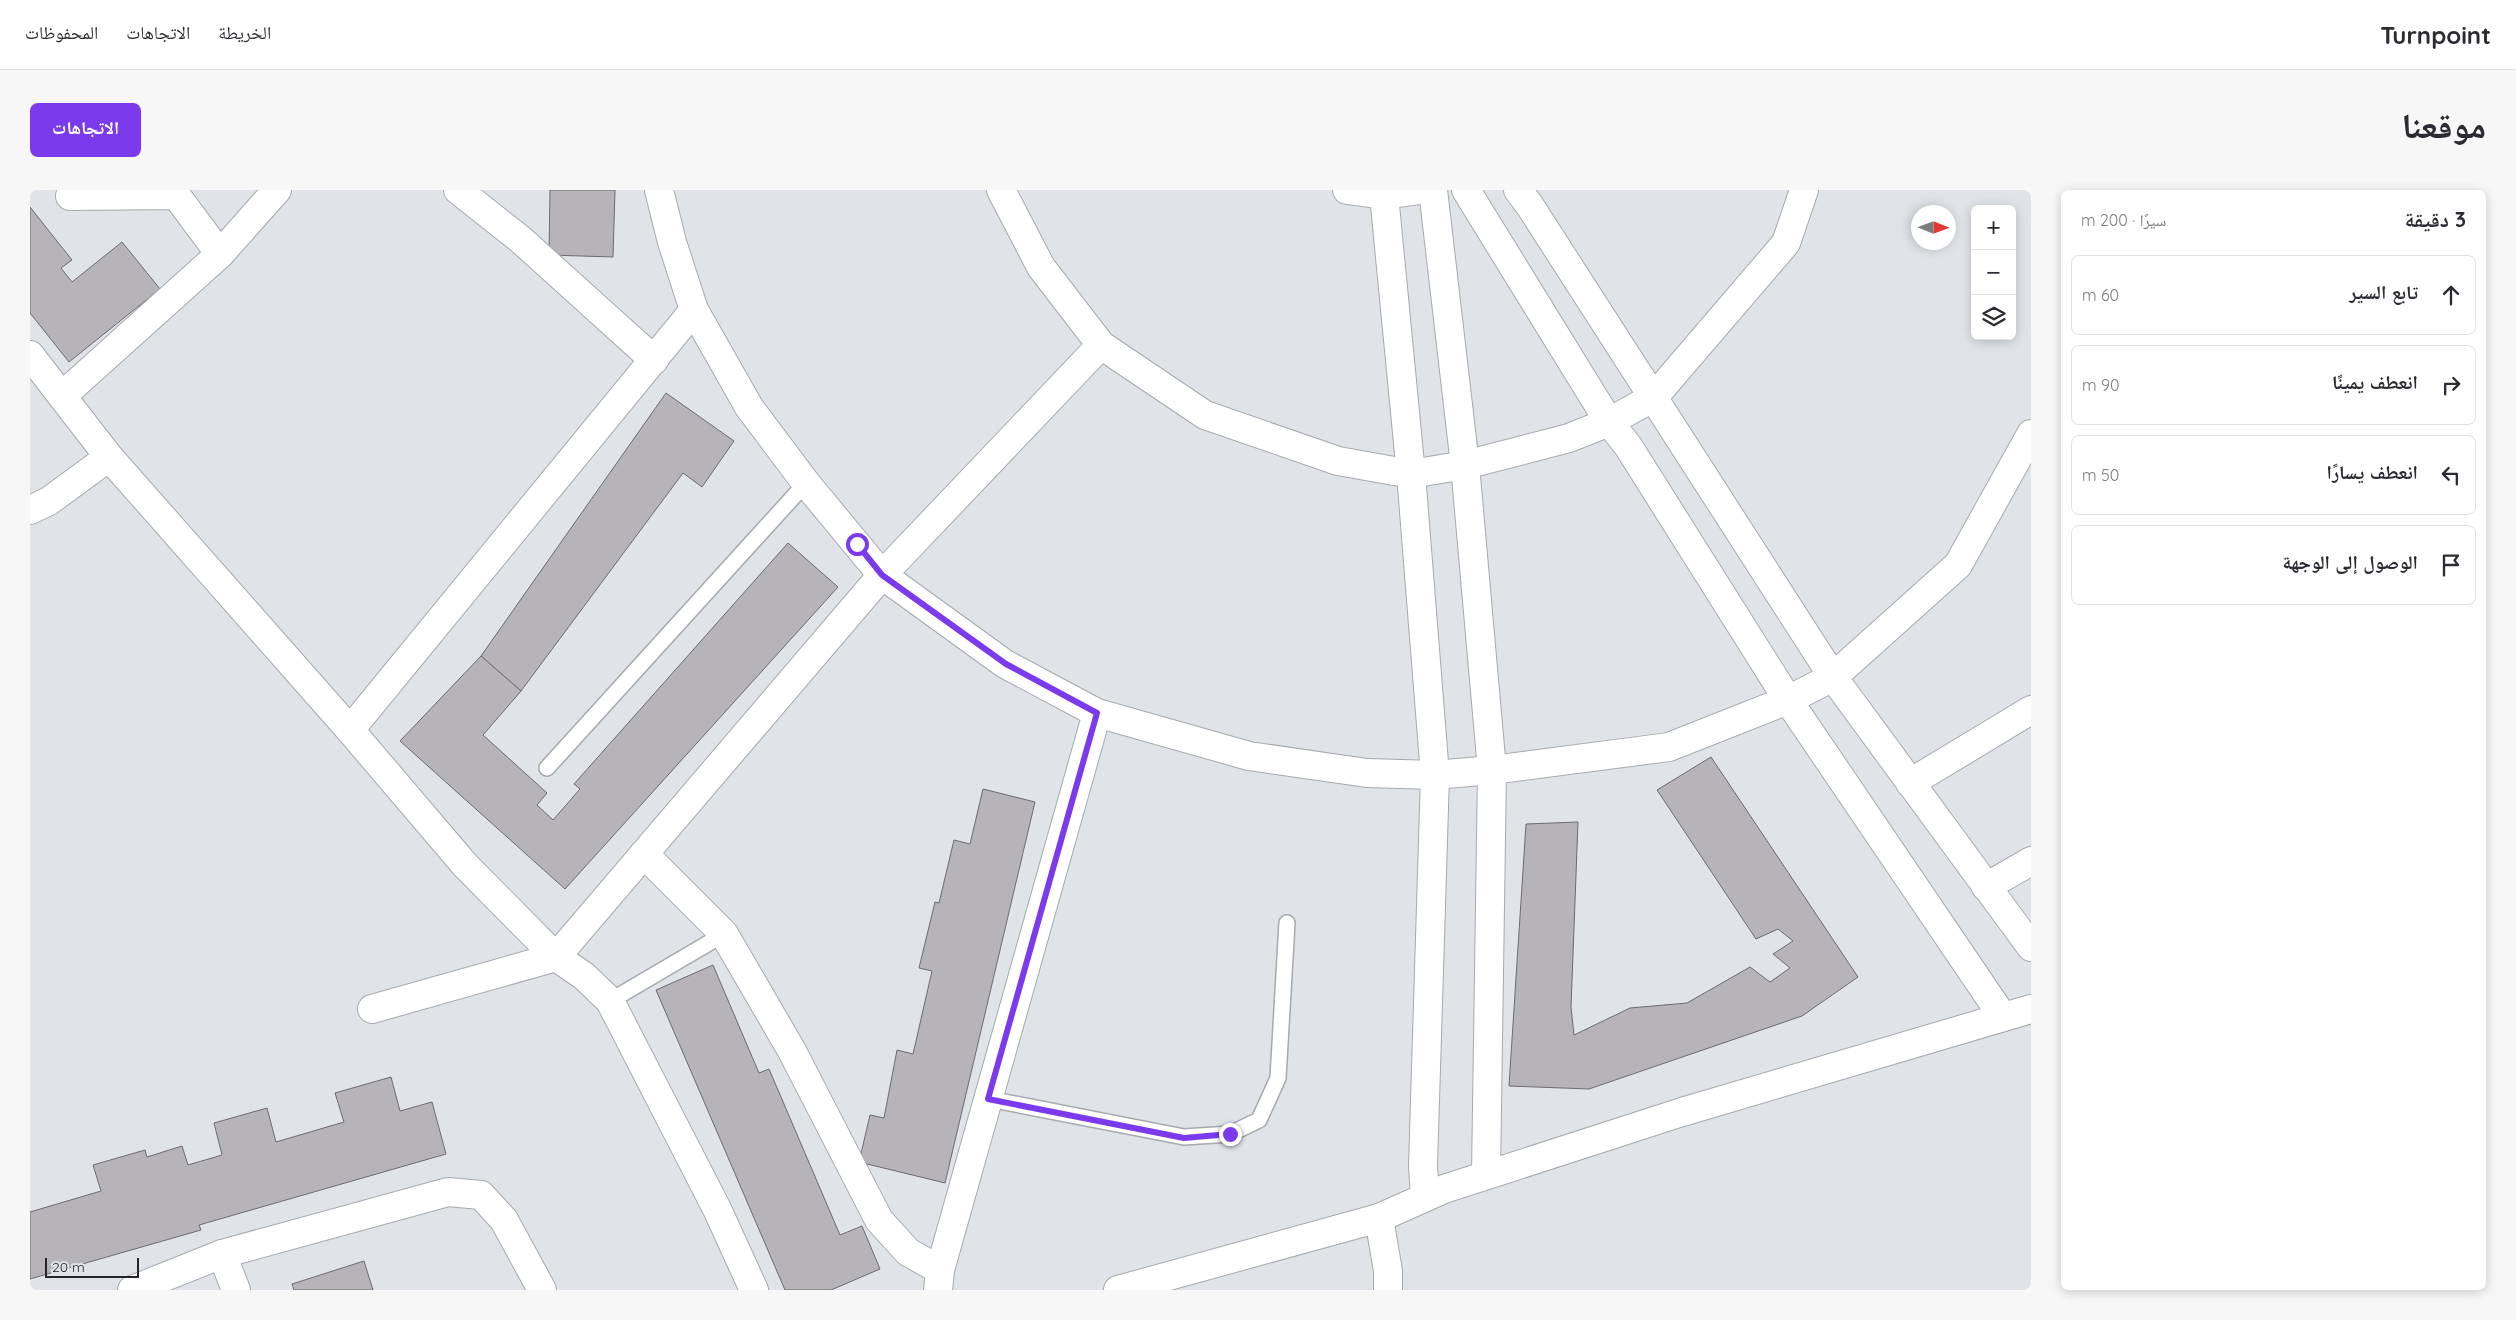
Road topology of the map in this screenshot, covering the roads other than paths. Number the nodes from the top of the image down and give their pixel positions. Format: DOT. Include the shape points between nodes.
graph roads {
  1 [pos="277,190"];
  2 [pos="458,190"];
  3 [pos="659,190"];
  4 [pos="1001,190"];
  5 [pos="1347,190"];
  6 [pos="1421,190"];
  7 [pos="1434,190"];
  8 [pos="1466,190"];
  9 [pos="1518,190"];
  10 [pos="1804,190"];
  11 [pos="176,193"];
  12 [pos="1384,195"];
  13 [pos="70,196"];
  14 [pos="220,254"];
  15 [pos="694,310"];
  16 [pos="1101,345"];
  17 [pos="30,355"];
  18 [pos="654,360"];
  19 [pos="62,396"];
  20 [pos="1654,397"];
  21 [pos="1609,422"];
  22 [pos="2031,434"];
  23 [pos="109,457"];
  24 [pos="1465,465"];
  25 [pos="1411,474"];
  26 [pos="806,483"];
  27 [pos="30,510"];
  28 [pos="882,575"];
  29 [pos="1833,677"];
  30 [pos="1788,700"];
  31 [pos="2031,710"];
  32 [pos="1097,713"];
  33 [pos="350,730"];
  34 [pos="547,768"];
  35 [pos="1492,770"];
  36 [pos="1435,775"];
  37 [pos="1910,783"];
  38 [pos="644,854"];
  39 [pos="2031,861"];
  40 [pos="1986,887"];
  41 [pos="1287,923"];
  42 [pos="724,934"];
  43 [pos="2031,947"];
  44 [pos="556,957"];
  45 [pos="610,1001"];
  46 [pos="372,1009"];
  47 [pos="2031,1009"];
  48 [pos="2003,1017"];
  49 [pos="988,1099"];
  50 [pos="1486,1175"];
  51 [pos="1425,1197"];
  52 [pos="1379,1218"];
  53 [pos="222,1254"];
  54 [pos="939,1280"];
  55 [pos="132,1290"];
  56 [pos="236,1290"];
  57 [pos="542,1290"];
  58 [pos="754,1290"];
  59 [pos="1118,1290"];
  60 [pos="1388,1290"];
  1 -- 14 [label="street"];
  2 -- 18 [label="street" via="520,238"];
  3 -- 15 [label="street"];
  4 -- 16 [label="street" via="1041,267"];
  5 -- 12 [label="street"];
  6 -- 12 [label="street"];
  7 -- 24 [label="street"];
  8 -- 21 [label="street"];
  9 -- 20 [label="street"];
  10 -- 20 [label="street" via="1786,243"];
  11 -- 13 [label="street"];
  11 -- 14 [label="street"];
  12 -- 25 [label="street"];
  14 -- 19 [label="street"];
  15 -- 18 [label="street"];
  15 -- 26 [label="street" via="749,407"];
  16 -- 25 [label="street" via="1205,414 1338,461"];
  16 -- 28 [label="street"];
  17 -- 19 [label="street"];
  18 -- 33 [label="street"];
  19 -- 23 [label="street"];
  20 -- 21 [label="street"];
  20 -- 29 [label="street"];
  21 -- 24 [label="street" via="1569,438"];
  21 -- 30 [label="street" via="1628,446"];
  22 -- 29 [label="street" via="1958,565"];
  23 -- 27 [label="street" via="49,501"];
  23 -- 33 [label="street"];
  24 -- 25 [label="street"];
  24 -- 35 [label="street"];
  25 -- 36 [label="street"];
  26 -- 28 [label="street"];
  26 -- 34 [label="lane"];
  28 -- 32 [label="street" via="1006,664"];
  28 -- 38 [label="street"];
  29 -- 30 [label="street"];
  29 -- 37 [label="street"];
  30 -- 35 [label="street" via="1669,747"];
  30 -- 48 [label="street"];
  31 -- 37 [label="street"];
  32 -- 36 [label="street" via="1249,756 1368,773"];
  32 -- 49 [label="street"];
  33 -- 44 [label="street" via="465,865"];
  35 -- 36 [label="street"];
  35 -- 50 [label="street"];
  36 -- 51 [label="street" via="1423,1166"];
  37 -- 40 [label="street"];
  38 -- 42 [label="street"];
  38 -- 44 [label="street"];
  39 -- 40 [label="street"];
  40 -- 43 [label="street"];
  41 -- 49 [label="lane" via="1278,1078 1259,1120 1230,1134 1184,1138"];
  42 -- 45 [label="lane"];
  42 -- 54 [label="street" via="792,1052 879,1220"];
  44 -- 45 [label="street" via="584,976"];
  44 -- 46 [label="street"];
  45 -- 58 [label="street" via="717,1209"];
  47 -- 48 [label="street"];
  48 -- 50 [label="street" via="1682,1112"];
  49 -- 54 [label="street"];
  50 -- 51 [label="street"];
  51 -- 52 [label="street"];
  52 -- 59 [label="street"];
  52 -- 60 [label="street"];
  53 -- 55 [label="street"];
  53 -- 56 [label="street"];
  53 -- 57 [label="street" via="448,1192 481,1195 504,1220"];
}
